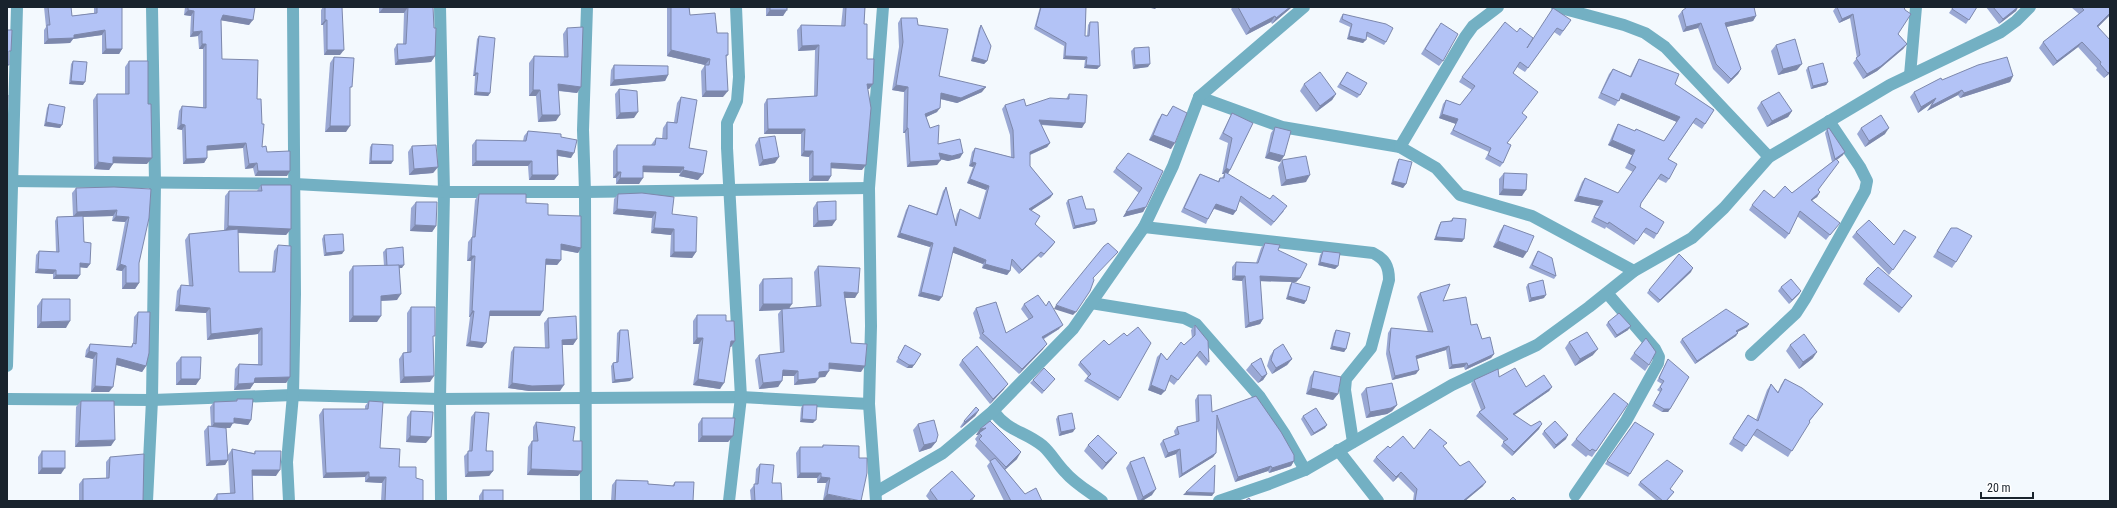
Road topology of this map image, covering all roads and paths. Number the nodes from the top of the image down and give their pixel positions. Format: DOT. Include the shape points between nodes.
graph roads {
  1 [pos="17,7"];
  2 [pos="152,7"];
  3 [pos="293,7"];
  4 [pos="440,7"];
  5 [pos="587,7"];
  6 [pos="736,7"];
  7 [pos="883,7"];
  8 [pos="1304,7"];
  9 [pos="1498,7"];
  10 [pos="1557,7"];
  11 [pos="1916,7"];
  12 [pos="2030,7"];
  13 [pos="1910,74"];
  14 [pos="1199,97"];
  15 [pos="1829,121"];
  16 [pos="1400,147"];
  17 [pos="1769,157"];
  18 [pos="10,181"];
  19 [pos="156,183"];
  20 [pos="295,184"];
  21 [pos="869,188"];
  22 [pos="730,189"];
  23 [pos="444,192"];
  24 [pos="585,192"];
  25 [pos="1144,227"];
  26 [pos="1634,271"];
  27 [pos="1607,293"];
  28 [pos="1092,303"];
  29 [pos="1751,355"];
  30 [pos="7,366"];
  31 [pos="293,395"];
  32 [pos="741,397"];
  33 [pos="7,399"];
  34 [pos="440,399"];
  35 [pos="586,399"];
  36 [pos="152,400"];
  37 [pos="869,404"];
  38 [pos="993,411"];
  39 [pos="1353,442"];
  40 [pos="1338,450"];
  41 [pos="1305,470"];
  42 [pos="1575,495"];
  43 [pos="876,496"];
  44 [pos="147,501"];
  45 [pos="289,501"];
  46 [pos="441,501"];
  47 [pos="586,501"];
  48 [pos="729,501"];
  49 [pos="1102,501"];
  50 [pos="1219,501"];
  51 [pos="1378,501"];
  1 -- 18 [label="street"];
  2 -- 19 [label="street"];
  3 -- 20 [label="street"];
  4 -- 23 [label="street"];
  5 -- 24 [label="street" via="583,130"];
  6 -- 22 [label="street" via="739,77 737,101 728,123"];
  7 -- 21 [label="street"];
  8 -- 14 [label="street"];
  9 -- 16 [label="street" via="1473,26 1464,37"];
  10 -- 17 [label="street" via="1645,32 1665,47"];
  11 -- 13 [label="street"];
  12 -- 13 [label="street" via="2016,22 2001,32"];
  13 -- 15 [label="street"];
  14 -- 16 [label="street" via="1282,127"];
  14 -- 25 [label="street" via="1173,166"];
  15 -- 17 [label="street"];
  15 -- 29 [label="street" via="1860,167 1866,181 1865,191 1796,313"];
  16 -- 26 [label="street" via="1436,168 1460,195 1532,216"];
  17 -- 26 [label="street" via="1724,208 1692,238"];
  18 -- 19 [label="street"];
  18 -- 30 [label="street"];
  19 -- 20 [label="street"];
  19 -- 36 [label="street"];
  20 -- 23 [label="street"];
  20 -- 31 [label="street"];
  21 -- 22 [label="street"];
  21 -- 37 [label="street"];
  22 -- 24 [label="street"];
  22 -- 32 [label="street"];
  23 -- 24 [label="street"];
  23 -- 34 [label="street"];
  24 -- 35 [label="street"];
  25 -- 28 [label="street"];
  25 -- 39 [label="street" via="1373,252 1383,257 1389,269 1389,280 1371,348 1364,360 1346,379 1345,390"];
  26 -- 27 [label="street"];
  27 -- 39 [label="street" via="1537,345 1452,385"];
  27 -- 42 [label="street" via="1659,357 1626,421"];
  28 -- 38 [label="street" via="1072,329"];
  28 -- 41 [label="street" via="1184,318 1196,324 1260,397"];
  31 -- 34 [label="street"];
  31 -- 36 [label="street"];
  31 -- 45 [label="street" via="287,462"];
  32 -- 35 [label="street"];
  32 -- 37 [label="street"];
  32 -- 48 [label="street"];
  33 -- 36 [label="street"];
  34 -- 35 [label="street"];
  34 -- 46 [label="street"];
  35 -- 47 [label="street"];
  36 -- 44 [label="street"];
  37 -- 43 [label="street"];
  38 -- 43 [label="street" via="943,453"];
  38 -- 49 [label="street" via="1002,423 1044,447 1066,473"];
  39 -- 40 [label="street"];
  40 -- 41 [label="street"];
  40 -- 51 [label="street"];
  41 -- 50 [label="street"];
}
